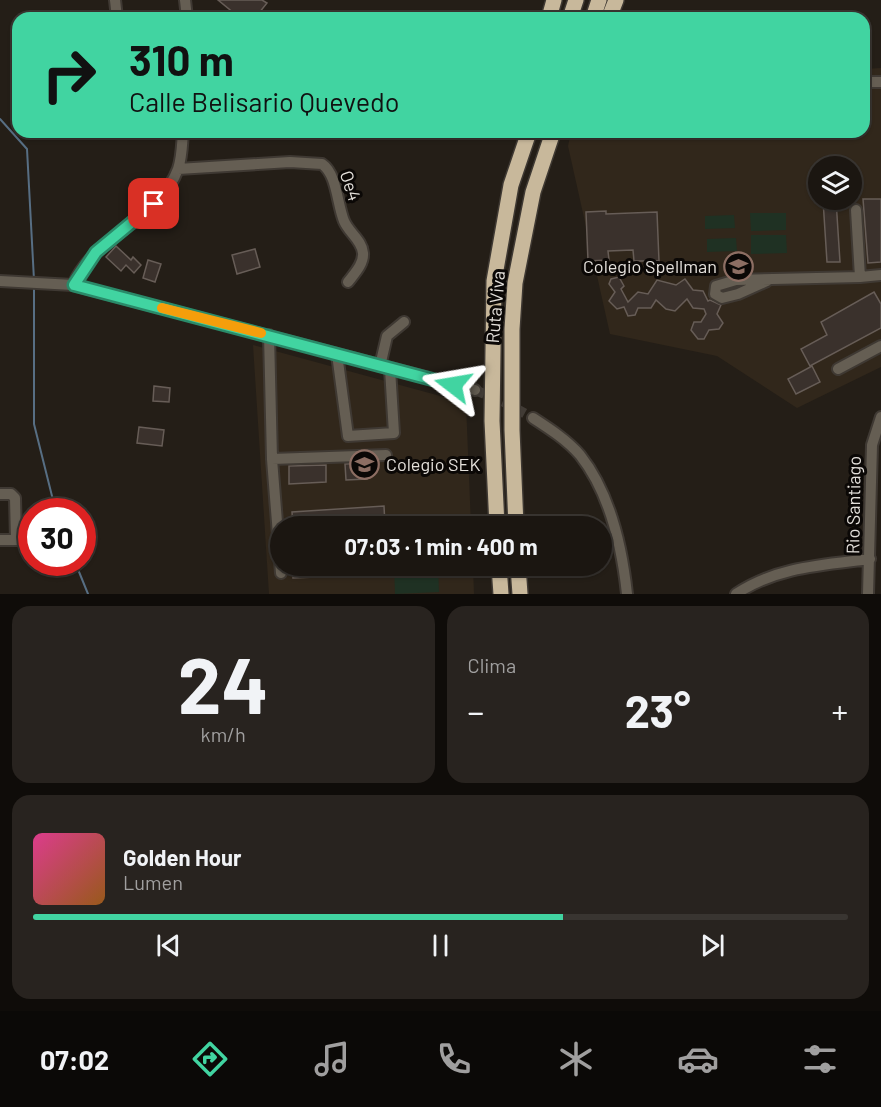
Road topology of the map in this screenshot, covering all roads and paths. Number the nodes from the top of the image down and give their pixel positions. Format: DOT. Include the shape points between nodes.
graph roads {
  1 [pos="182,138"];
  2 [pos="518,138"];
  3 [pos="527,138"];
  4 [pos="551,138"];
  5 [pos="560,138"];
  6 [pos="519,160"];
  7 [pos="178,169"];
  8 [pos="856,210"];
  9 [pos="525,239"];
  10 [pos="881,275"];
  11 [pos="860,277"];
  12 [pos="0,281"];
  13 [pos="767,281"];
  14 [pos="348,282"];
  15 [pos="74,285"];
  16 [pos="404,322"];
  17 [pos="269,335"];
  18 [pos="881,346"];
  19 [pos="337,354"];
  20 [pos="385,368"];
  21 [pos="838,369"];
  22 [pos="475,390"];
  23 [pos="881,417"];
  24 [pos="533,418"];
  25 [pos="386,454"];
  26 [pos="272,459"];
  27 [pos="0,494"];
  28 [pos="276,516"];
  29 [pos="497,516"];
  30 [pos="516,516"];
  31 [pos="0,540"];
  32 [pos="16,540"];
  33 [pos="870,559"];
  34 [pos="500,576"];
  35 [pos="519,576"];
  36 [pos="501,594"];
  37 [pos="520,594"];
  38 [pos="627,594"];
  39 [pos="736,594"];
  40 [pos="867,594"];
  1 -- 7 [label="street"];
  2 -- 6 [label="highway"];
  3 -- 6 [label="highway, Ruta Viva"];
  4 -- 9 [label="highway, Ruta Viva" via="533,192"];
  5 -- 9 [label="highway"];
  6 -- 29 [label="highway, Ruta Viva" via="494,281 492,421"];
  7 -- 14 [label="street, Oe4" via="290,162 322,164 330,172 345,222 363,251 363,260"];
  7 -- 15 [label="street" via="154,204 96,252"];
  8 -- 11 [label="street"];
  9 -- 30 [label="highway, Ruta Viva" via="515,283 512,329"];
  10 -- 11 [label="street"];
  11 -- 13 [label="street"];
  12 -- 15 [label="street"];
  15 -- 17 [label="street"];
  16 -- 20 [label="street" via="387,336"];
  17 -- 19 [label="street"];
  17 -- 26 [label="street"];
  18 -- 21 [label="street"];
  19 -- 20 [label="street"];
  19 -- 20 [label="street" via="348,435 394,433"];
  20 -- 22 [label="street"];
  23 -- 33 [label="street, Rio Santiago" via="872,445"];
  24 -- 38 [label="street" via="567,442 592,473 615,534"];
  25 -- 26 [label="street"];
  26 -- 28 [label="street"];
  27 -- 32 [label="street" via="15,498"];
  31 -- 32 [label="street"];
  33 -- 39 [label="street" via="795,568 754,582"];
  33 -- 40 [label="street, Rio Santiago"];
  34 -- 36 [label="highway"];
  35 -- 37 [label="highway"];
}
